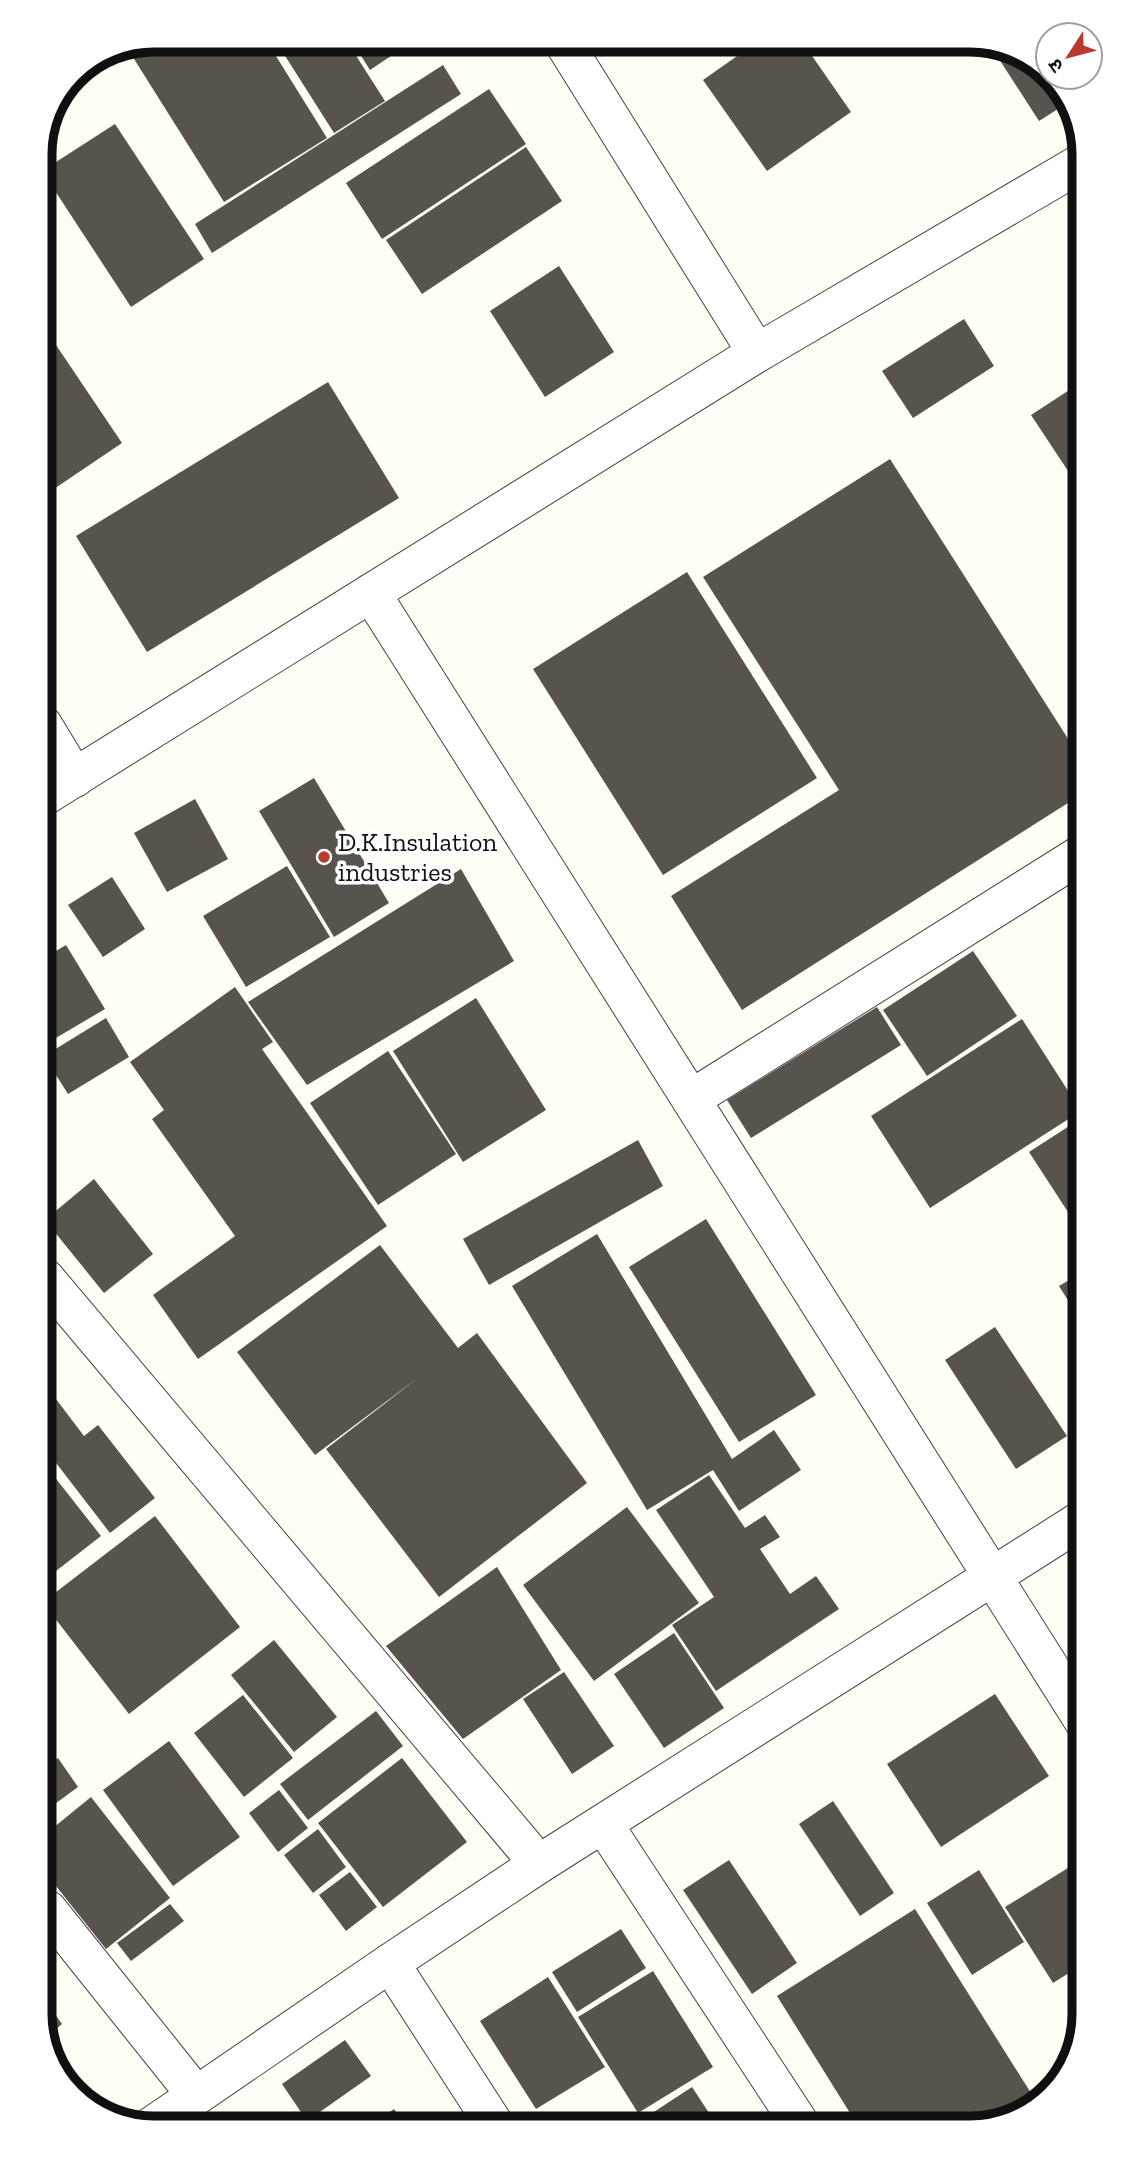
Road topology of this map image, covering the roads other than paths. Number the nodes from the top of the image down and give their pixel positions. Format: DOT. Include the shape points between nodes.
graph roads {
  1 [pos="570,53"];
  2 [pos="1072,168"];
  3 [pos="757,353"];
  4 [pos="371,593"];
  5 [pos="53,741"];
  6 [pos="75,778"];
  7 [pos="53,791"];
  8 [pos="1072,860"];
  9 [pos="691,1099"];
  10 [pos="52,1287"];
  11 [pos="1072,1526"];
  12 [pos="992,1576"];
  13 [pos="1072,1703"];
  14 [pos="604,1825"];
  15 [pos="539,1864"];
  16 [pos="52,1915"];
  17 [pos="390,1963"];
  18 [pos="197,2095"];
  19 [pos="167,2115"];
  20 [pos="489,2115"];
  21 [pos="795,2116"];
  1 -- 3 [label="street"];
  2 -- 3 [label="street"];
  3 -- 4 [label="street"];
  4 -- 6 [label="street"];
  4 -- 9 [label="street"];
  5 -- 6 [label="street"];
  6 -- 7 [label="street"];
  8 -- 9 [label="street"];
  9 -- 12 [label="street"];
  10 -- 15 [label="street"];
  11 -- 12 [label="street"];
  12 -- 13 [label="street"];
  12 -- 14 [label="street"];
  14 -- 15 [label="street"];
  14 -- 21 [label="street"];
  15 -- 17 [label="street"];
  16 -- 18 [label="street"];
  17 -- 18 [label="street"];
  17 -- 20 [label="street"];
  18 -- 19 [label="street"];
}
